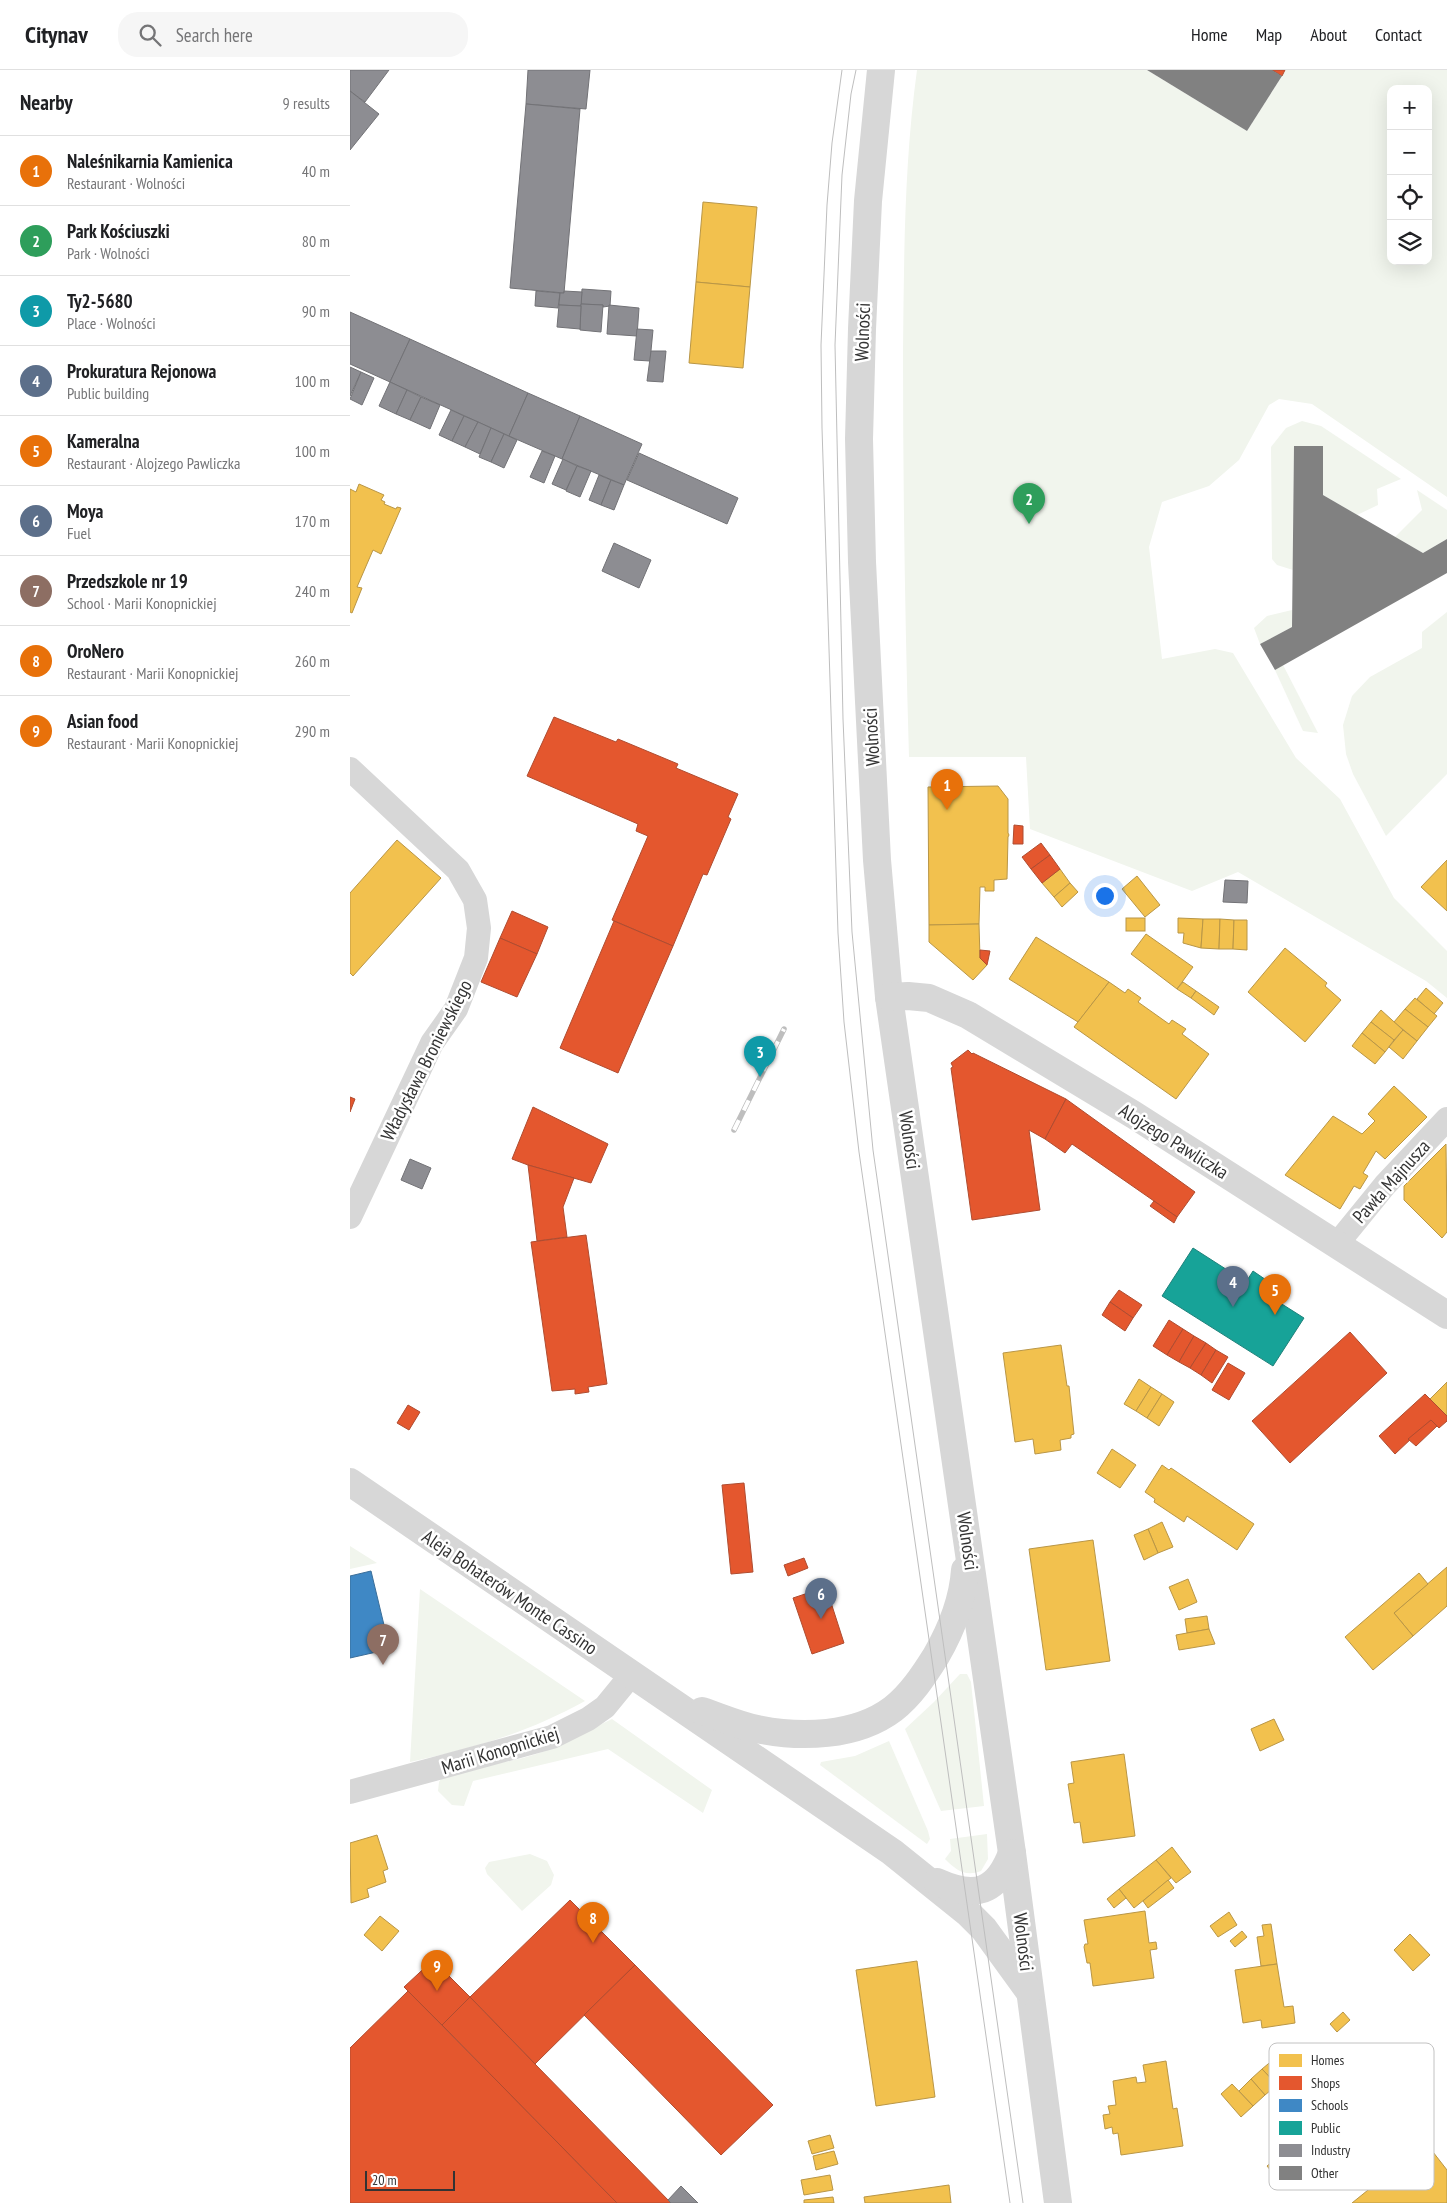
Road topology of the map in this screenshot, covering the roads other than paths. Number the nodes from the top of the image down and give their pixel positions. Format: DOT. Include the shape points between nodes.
graph roads {
  1 [pos="881,70"];
  2 [pos="350,769"];
  3 [pos="889,997"];
  4 [pos="1447,1120"];
  5 [pos="350,1217"];
  6 [pos="1337,1244"];
  7 [pos="1447,1315"];
  8 [pos="350,1482"];
  9 [pos="967,1533"];
  10 [pos="632,1674"];
  11 [pos="672,1701"];
  12 [pos="350,1792"];
  13 [pos="1012,1853"];
  14 [pos="918,1872"];
  15 [pos="1030,1992"];
  16 [pos="1058,2203"];
  1 -- 3 [label="street, Wolności" via="868,201 859,439 877,860"];
  2 -- 5 [label="street, Władysława Broniewskiego" via="458,870 475,900 479,928 476,958 456,1009 432,1043"];
  3 -- 6 [label="street, Alojzego Pawliczka" via="929,998 968,1015 1134,1115"];
  3 -- 9 [label="street, Wolności"];
  4 -- 6 [label="street, Pawła Majnusza" via="1385,1186"];
  6 -- 7 [label="street, Alojzego Pawliczka"];
  8 -- 10 [label="street, Aleja Bohaterów Monte Cassino"];
  9 -- 11 [label="street, Aleja Bohaterów Monte Cassino" via="964,1579 957,1611 943,1643 916,1686 892,1709 861,1726 826,1733 792,1734 756,1729"];
  9 -- 13 [label="street, Wolności"];
  10 -- 11 [label="street, Aleja Bohaterów Monte Cassino"];
  10 -- 12 [label="street, Marii Konopnickiej" via="605,1707 552,1737"];
  11 -- 14 [label="street, Aleja Bohaterów Monte Cassino"];
  13 -- 14 [label="street, Aleja Bohaterów Monte Cassino" via="995,1883 978,1892 956,1888"];
  13 -- 15 [label="street, Wolności"];
  14 -- 15 [label="street, Aleja Bohaterów Monte Cassino" via="984,1930"];
  15 -- 16 [label="street, Wolności"];
}
